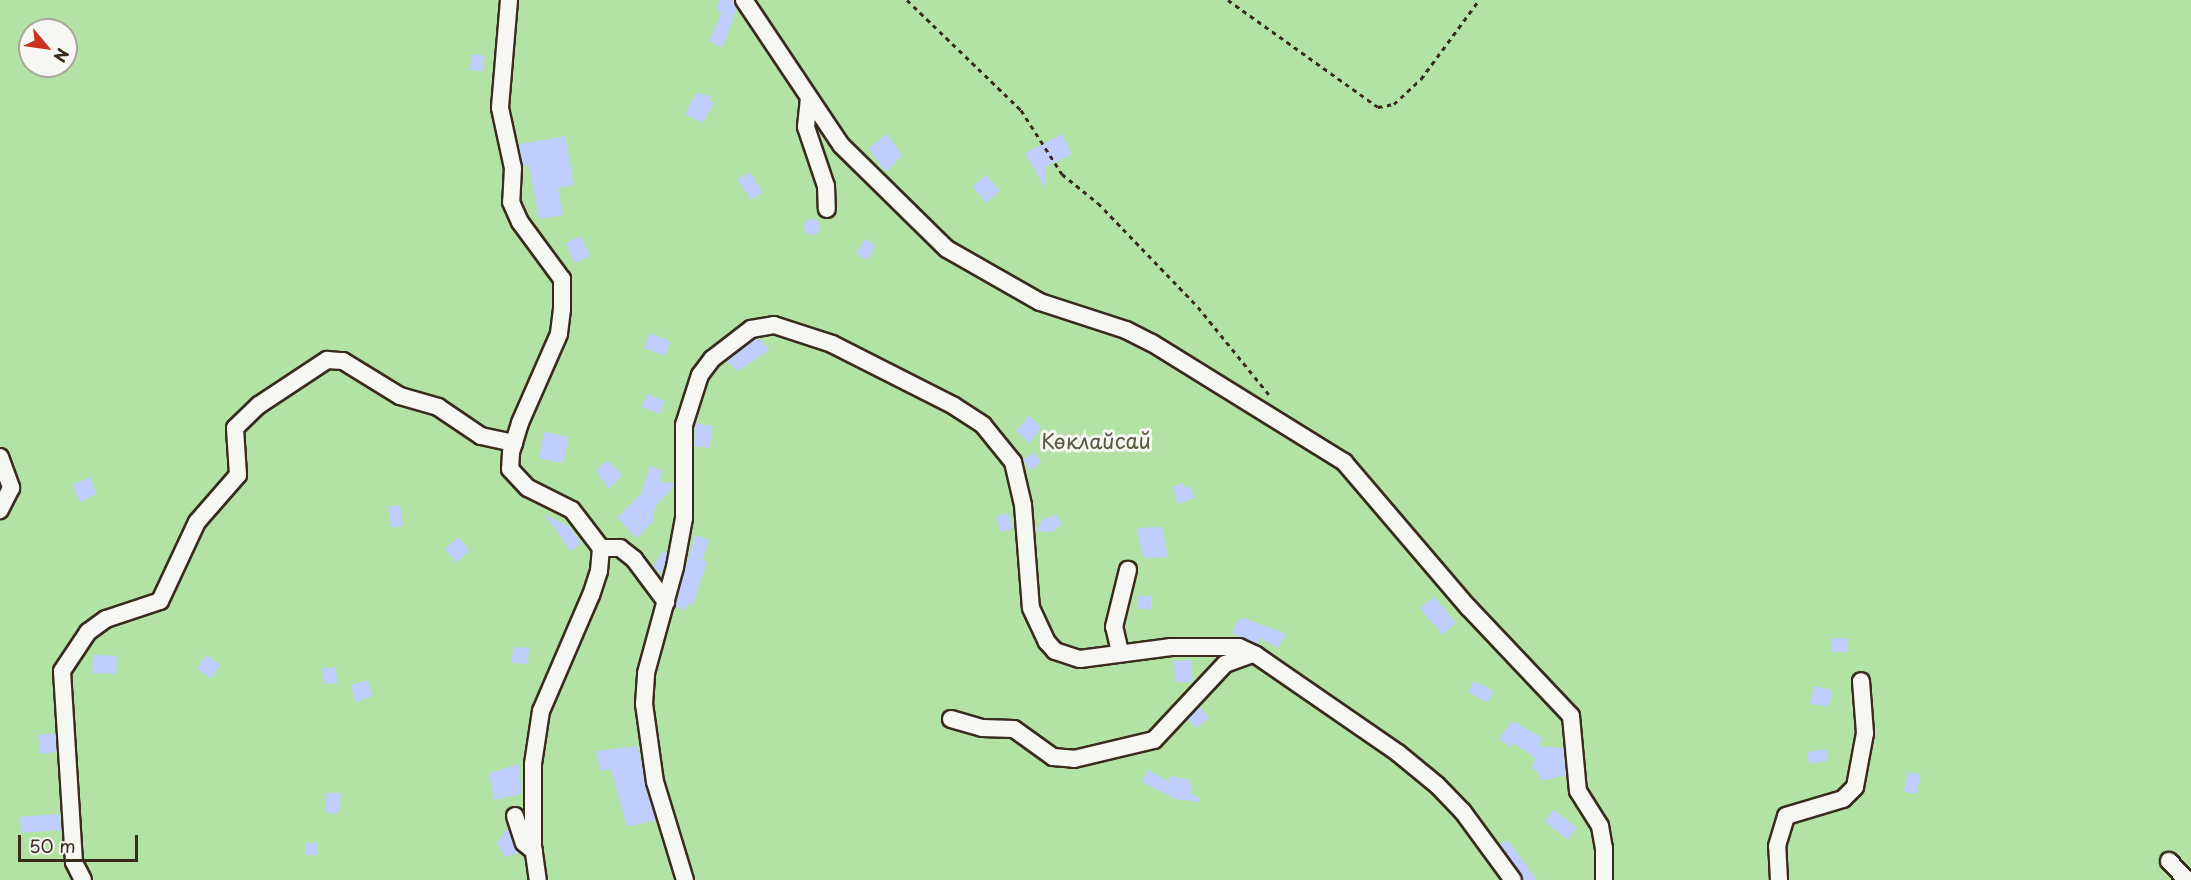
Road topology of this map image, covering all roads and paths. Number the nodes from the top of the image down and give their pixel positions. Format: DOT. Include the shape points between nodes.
graph roads {
  1 [pos="508,0"];
  2 [pos="744,0"];
  3 [pos="908,0"];
  4 [pos="1228,0"];
  5 [pos="1479,0"];
  6 [pos="809,98"];
  7 [pos="827,209"];
  8 [pos="1281,404"];
  9 [pos="514,443"];
  10 [pos="0,457"];
  11 [pos="0,510"];
  12 [pos="601,548"];
  13 [pos="1128,570"];
  14 [pos="666,602"];
  15 [pos="1120,652"];
  16 [pos="1253,654"];
  17 [pos="1861,681"];
  18 [pos="951,719"];
  19 [pos="515,816"];
  20 [pos="534,851"];
  21 [pos="2169,861"];
  22 [pos="83,880"];
  23 [pos="538,880"];
  24 [pos="685,880"];
  25 [pos="1512,880"];
  26 [pos="1604,880"];
  27 [pos="1779,880"];
  28 [pos="2187,880"];
  1 -- 9 [label="street" via="501,108 513,168 511,202 520,222 562,279 559,334"];
  2 -- 6 [label="street"];
  3 -- 8 [label="path" via="1021,111 1062,174 1098,203 1198,307 1250,375"];
  4 -- 5 [label="path" via="1378,107 1394,104 1421,79"];
  6 -- 7 [label="street" via="806,127 826,186"];
  6 -- 26 [label="street" via="841,146 947,249 1040,302 1126,330 1152,343 1344,462 1468,607 1571,716 1578,791 1600,826"];
  9 -- 12 [label="street" via="510,470 528,488 572,510"];
  9 -- 22 [label="street" via="481,436 438,407 400,396 344,361 327,360 259,405 235,428 238,475 197,522 160,601 105,620 88,632 62,671 74,862"];
  10 -- 11 [label="street" via="10,488"];
  12 -- 14 [label="street" via="620,548 634,559"];
  12 -- 20 [label="street" via="591,596 541,711 533,764"];
  13 -- 15 [label="street" via="1114,627"];
  14 -- 15 [label="street" via="684,518 684,424 689,402 700,375 731,341 750,329 774,325 832,344 954,406 983,425 1013,462 1023,505 1031,608 1047,642 1055,651 1080,659"];
  14 -- 24 [label="street" via="646,673 644,704 655,782"];
  15 -- 16 [label="street" via="1216,646 1239,647"];
  16 -- 18 [label="street" via="1225,664 1154,740 1074,759 1053,758 1014,729 982,728"];
  16 -- 25 [label="street" via="1298,681 1437,785 1463,812"];
  17 -- 27 [label="street" via="1865,733 1855,787 1843,799 1786,816 1777,846"];
  19 -- 20 [label="street" via="524,843"];
  20 -- 23 [label="street"];
  21 -- 28 [label="street"];
}
